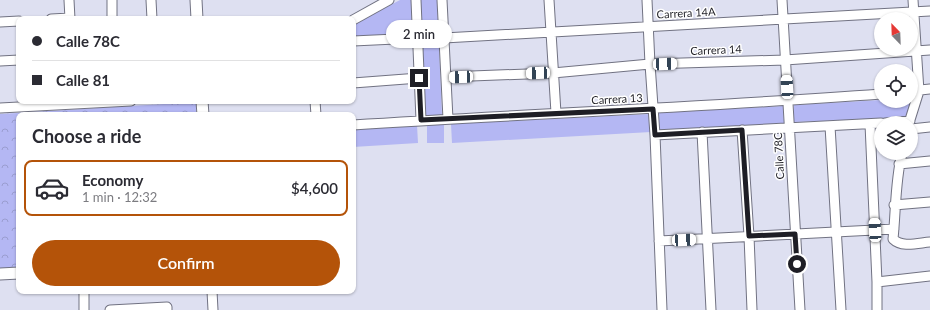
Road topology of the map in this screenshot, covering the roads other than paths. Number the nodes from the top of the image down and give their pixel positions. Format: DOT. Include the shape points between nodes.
graph roads {
  1 [pos="69,0"];
  2 [pos="112,0"];
  3 [pos="151,0"];
  4 [pos="196,0"];
  5 [pos="389,0"];
  6 [pos="416,0"];
  7 [pos="442,0"];
  8 [pos="549,0"];
  9 [pos="647,0"];
  10 [pos="782,0"];
  11 [pos="913,0"];
  12 [pos="930,11"];
  13 [pos="913,12"];
  14 [pos="918,12"];
  15 [pos="874,15"];
  16 [pos="70,16"];
  17 [pos="112,16"];
  18 [pos="152,16"];
  19 [pos="197,16"];
  20 [pos="356,18"];
  21 [pos="782,20"];
  22 [pos="16,21"];
  23 [pos="0,22"];
  24 [pos="648,27"];
  25 [pos="550,32"];
  26 [pos="417,38"];
  27 [pos="444,38"];
  28 [pos="356,41"];
  29 [pos="930,50"];
  30 [pos="918,51"];
  31 [pos="874,54"];
  32 [pos="16,60"];
  33 [pos="785,60"];
  34 [pos="0,61"];
  35 [pos="650,64"];
  36 [pos="553,73"];
  37 [pos="446,77"];
  38 [pos="419,78"];
  39 [pos="356,82"];
  40 [pos="930,89"];
  41 [pos="918,91"];
  42 [pos="874,95"];
  43 [pos="788,101"];
  44 [pos="60,104"];
  45 [pos="0,108"];
  46 [pos="653,109"];
  47 [pos="556,113"];
  48 [pos="448,119"];
  49 [pos="421,120"];
  50 [pos="870,124"];
  51 [pos="874,124"];
  52 [pos="356,125"];
  53 [pos="918,125"];
  54 [pos="830,126"];
  55 [pos="789,127"];
  56 [pos="930,127"];
  57 [pos="742,130"];
  58 [pos="702,132"];
  59 [pos="655,135"];
  60 [pos="900,160"];
  61 [pos="930,161"];
  62 [pos="899,164"];
  63 [pos="930,202"];
  64 [pos="894,205"];
  65 [pos="894,229"];
  66 [pos="875,230"];
  67 [pos="837,232"];
  68 [pos="795,234"];
  69 [pos="749,236"];
  70 [pos="708,238"];
  71 [pos="659,241"];
  72 [pos="930,242"];
  73 [pos="16,273"];
  74 [pos="0,274"];
  75 [pos="930,276"];
  76 [pos="877,282"];
  77 [pos="84,294"];
  78 [pos="212,294"];
  79 [pos="167,309"];
  80 [pos="84,310"];
  81 [pos="110,310"];
  82 [pos="127,310"];
  83 [pos="213,310"];
  84 [pos="662,310"];
  85 [pos="711,310"];
  86 [pos="752,310"];
  87 [pos="800,310"];
  88 [pos="841,310"];
  89 [pos="877,310"];
  1 -- 16 [label="street"];
  2 -- 17 [label="street"];
  3 -- 18 [label="street"];
  4 -- 19 [label="street"];
  5 -- 20 [label="street"];
  6 -- 26 [label="street"];
  7 -- 27 [label="street"];
  8 -- 25 [label="street"];
  9 -- 24 [label="street"];
  10 -- 21 [label="street, Calle 78C"];
  11 -- 13 [label="street"];
  12 -- 14 [label="street, Carrera 14A"];
  15 -- 21 [label="street, Carrera 14A"];
  21 -- 24 [label="street, Carrera 14A"];
  21 -- 33 [label="street, Calle 78C"];
  22 -- 23 [label="street"];
  24 -- 25 [label="street, Carrera 14A"];
  24 -- 35 [label="street"];
  25 -- 27 [label="street, Carrera 14A"];
  25 -- 36 [label="street"];
  26 -- 28 [label="street"];
  26 -- 38 [label="street"];
  27 -- 37 [label="street"];
  29 -- 30 [label="street, Carrera 14"];
  31 -- 33 [label="street, Carrera 14"];
  32 -- 34 [label="street"];
  33 -- 35 [label="street, Carrera 14"];
  33 -- 43 [label="street, Calle 78C"];
  35 -- 36 [label="street, Carrera 14"];
  35 -- 46 [label="street"];
  36 -- 37 [label="street, Carrera 14"];
  36 -- 47 [label="street"];
  37 -- 48 [label="street"];
  38 -- 39 [label="street"];
  38 -- 49 [label="street"];
  40 -- 41 [label="street"];
  42 -- 43 [label="street, Carrera 13"];
  43 -- 46 [label="street, Carrera 13"];
  43 -- 55 [label="street, Calle 78C"];
  44 -- 45 [label="street"];
  46 -- 47 [label="street, Carrera 13"];
  46 -- 59 [label="street"];
  47 -- 48 [label="street, Carrera 13"];
  48 -- 49 [label="street, Carrera 13"];
  49 -- 52 [label="street, Carrera 13"];
  50 -- 51 [label="street"];
  50 -- 54 [label="street"];
  50 -- 66 [label="street"];
  53 -- 56 [label="street"];
  54 -- 55 [label="street"];
  54 -- 67 [label="street"];
  55 -- 57 [label="street"];
  55 -- 68 [label="street, Calle 78C"];
  57 -- 58 [label="street"];
  57 -- 69 [label="street"];
  58 -- 59 [label="street"];
  58 -- 70 [label="street"];
  59 -- 71 [label="street"];
  60 -- 62 [label="street"];
  61 -- 62 [label="street"];
  62 -- 64 [label="street"];
  63 -- 64 [label="street"];
  64 -- 65 [label="street"];
  65 -- 66 [label="street"];
  65 -- 72 [label="street" via="893,239 897,243"];
  66 -- 67 [label="street"];
  66 -- 76 [label="street"];
  67 -- 68 [label="street"];
  67 -- 88 [label="street"];
  68 -- 69 [label="street"];
  68 -- 87 [label="street, Calle 78C"];
  69 -- 70 [label="street"];
  69 -- 86 [label="street"];
  70 -- 71 [label="street"];
  70 -- 85 [label="street"];
  71 -- 84 [label="street"];
  73 -- 74 [label="street"];
  75 -- 76 [label="street"];
  76 -- 89 [label="street"];
  77 -- 80 [label="street"];
  78 -- 83 [label="street"];
  79 -- 82 [label="street"];
  81 -- 82 [label="street"];
}
